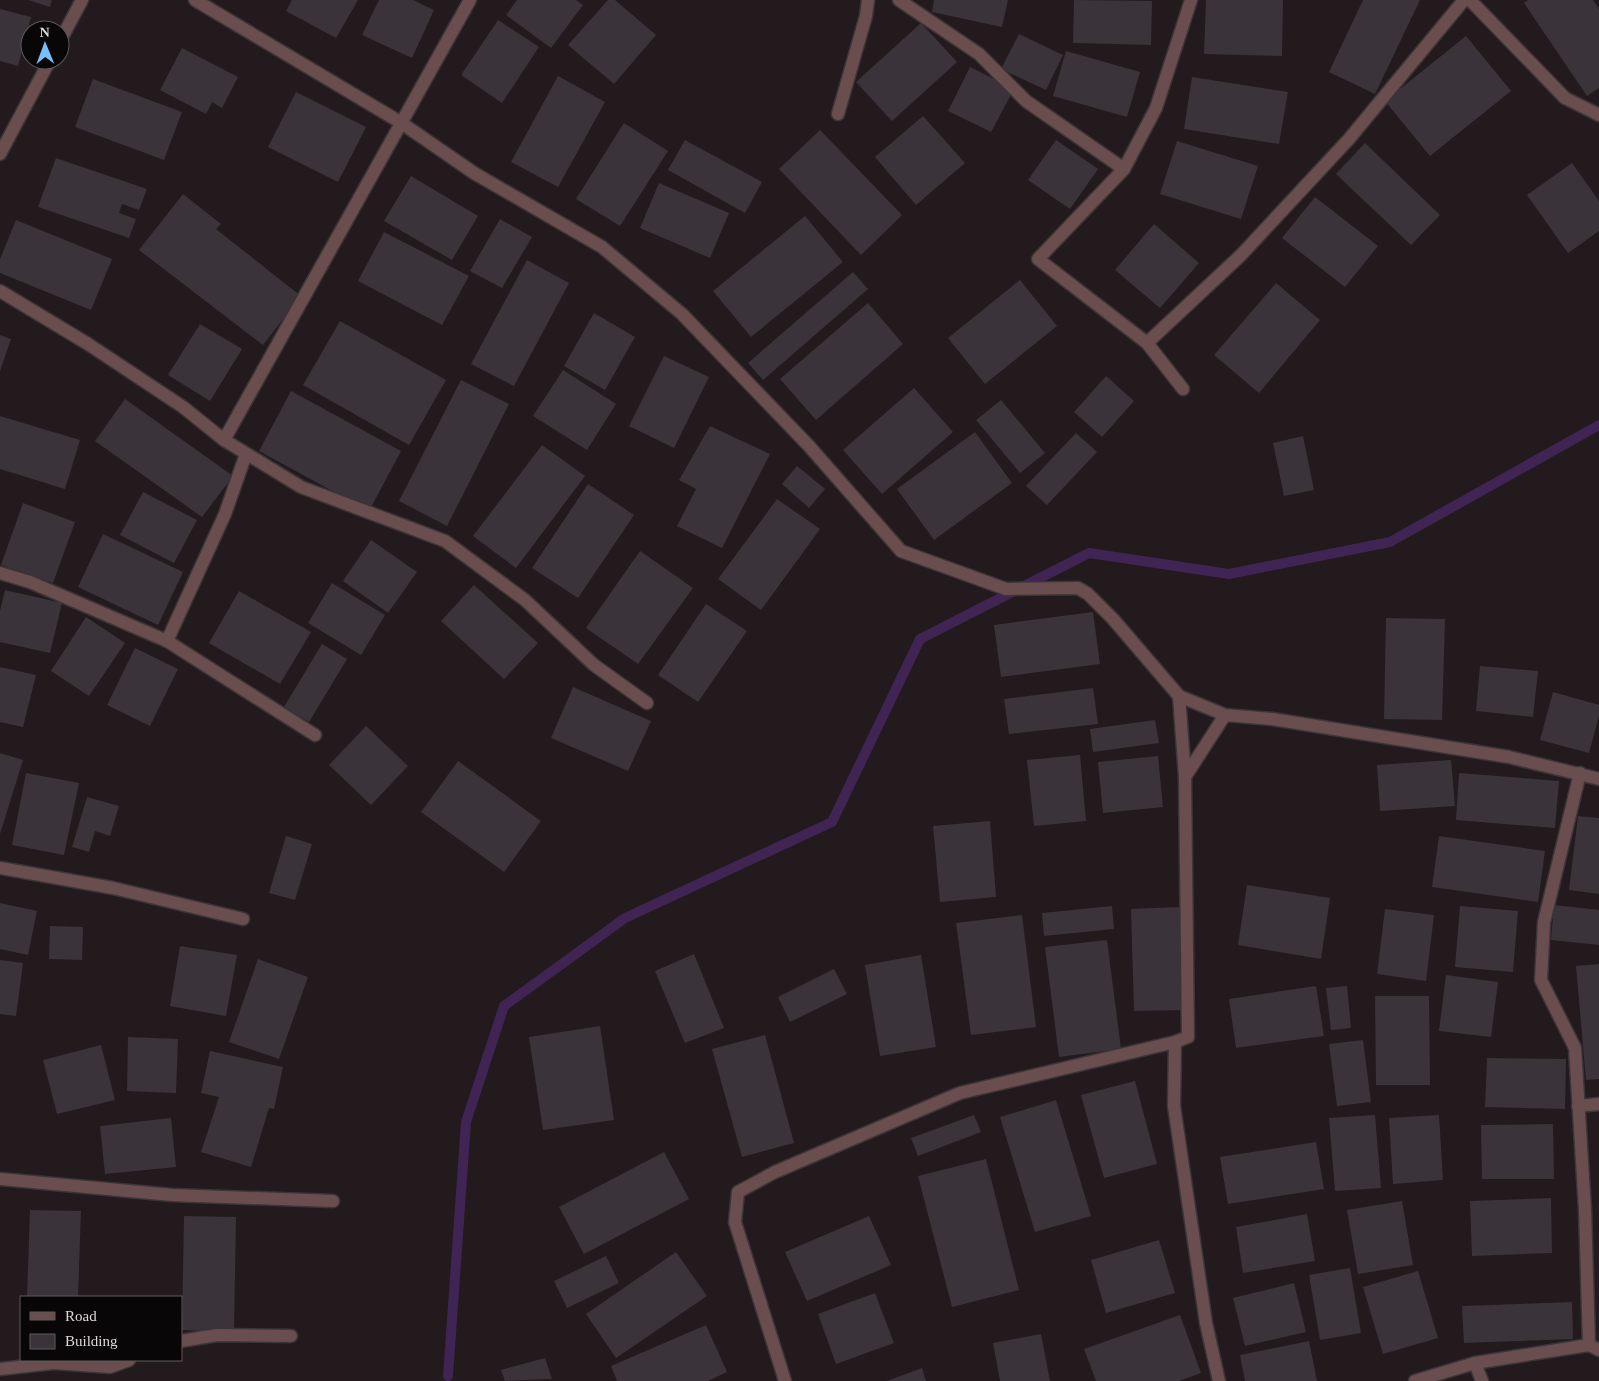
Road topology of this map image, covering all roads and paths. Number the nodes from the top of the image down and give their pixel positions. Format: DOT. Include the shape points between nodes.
graph roads {
  1 [pos="82,0"];
  2 [pos="195,0"];
  3 [pos="470,0"];
  4 [pos="868,0"];
  5 [pos="898,0"];
  6 [pos="1191,0"];
  7 [pos="1464,0"];
  8 [pos="1470,0"];
  9 [pos="70,22"];
  10 [pos="45,70"];
  11 [pos="838,114"];
  12 [pos="1599,115"];
  13 [pos="400,122"];
  14 [pos="0,154"];
  15 [pos="1124,169"];
  16 [pos="0,292"];
  17 [pos="1147,343"];
  18 [pos="1183,389"];
  19 [pos="224,440"];
  20 [pos="246,454"];
  21 [pos="0,573"];
  22 [pos="167,641"];
  23 [pos="1179,696"];
  24 [pos="648,703"];
  25 [pos="1224,715"];
  26 [pos="315,735"];
  27 [pos="1580,773"];
  28 [pos="1184,777"];
  29 [pos="1599,778"];
  30 [pos="0,868"];
  31 [pos="243,919"];
  32 [pos="1175,1042"];
  33 [pos="1599,1104"];
  34 [pos="1578,1106"];
  35 [pos="0,1180"];
  36 [pos="333,1201"];
  37 [pos="291,1336"];
  38 [pos="182,1341"];
  39 [pos="1594,1347"];
  40 [pos="127,1361"];
  41 [pos="1475,1363"];
  42 [pos="0,1370"];
  43 [pos="785,1381"];
  44 [pos="1219,1381"];
  45 [pos="1415,1381"];
  46 [pos="1482,1381"];
  1 -- 9 [label="street"];
  2 -- 13 [label="street"];
  3 -- 13 [label="street"];
  4 -- 11 [label="street"];
  5 -- 15 [label="street" via="979,54 1026,101"];
  6 -- 15 [label="street" via="1156,108"];
  7 -- 17 [label="street" via="1342,146 1241,255"];
  8 -- 12 [label="street" via="1565,98"];
  10 -- 14 [label="street"];
  13 -- 19 [label="street"];
  13 -- 23 [label="street" via="474,172 602,247 682,314 809,446 900,551 1006,589 1078,588 1113,620"];
  15 -- 17 [label="street" via="1038,258"];
  16 -- 19 [label="street" via="88,344 183,407"];
  17 -- 18 [label="street"];
  19 -- 20 [label="street"];
  20 -- 22 [label="street" via="225,514"];
  20 -- 24 [label="street" via="302,487 445,541 525,600 594,665"];
  21 -- 22 [label="street" via="30,582"];
  22 -- 26 [label="street"];
  23 -- 25 [label="street"];
  23 -- 28 [label="street"];
  25 -- 27 [label="street" via="1272,719 1509,757"];
  25 -- 28 [label="street"];
  27 -- 29 [label="street"];
  27 -- 34 [label="street" via="1544,922 1540,980 1575,1048"];
  28 -- 32 [label="street" via="1188,1037"];
  30 -- 31 [label="street" via="113,888"];
  32 -- 43 [label="street" via="960,1093 775,1172 738,1192 735,1222"];
  32 -- 44 [label="street" via="1174,1106 1206,1323"];
  33 -- 34 [label="street"];
  34 -- 39 [label="street"];
  35 -- 36 [label="street" via="172,1195"];
  37 -- 38 [label="street" via="217,1335"];
  39 -- 41 [label="street"];
  40 -- 42 [label="street" via="110,1368 54,1363"];
  41 -- 45 [label="street"];
  41 -- 46 [label="street"];
}
